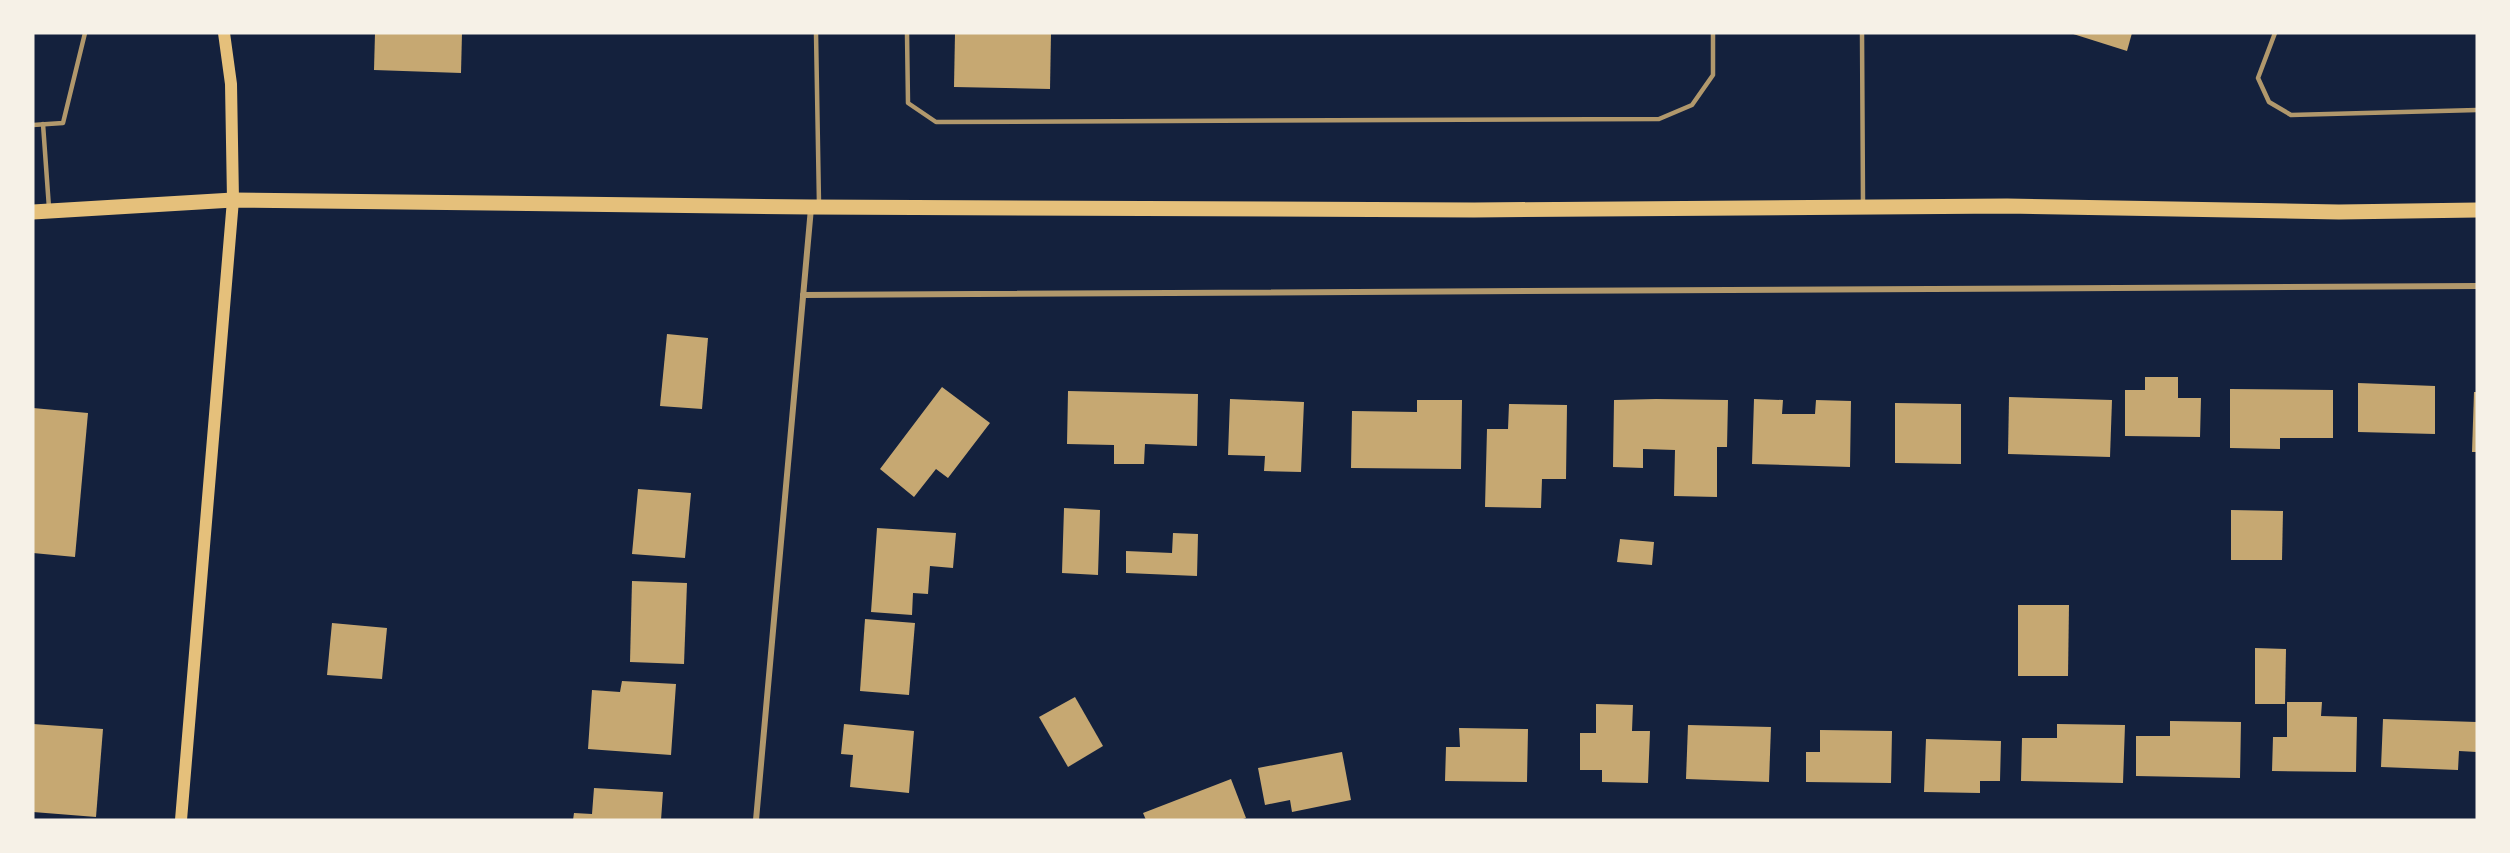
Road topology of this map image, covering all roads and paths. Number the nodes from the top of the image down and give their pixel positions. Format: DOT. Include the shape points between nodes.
graph roads {
  1 [pos="86,33"];
  2 [pos="224,33"];
  3 [pos="816,33"];
  4 [pos="907,33"];
  5 [pos="1713,33"];
  6 [pos="1862,33"];
  7 [pos="2275,33"];
  8 [pos="2477,110"];
  9 [pos="33,124"];
  10 [pos="43,124"];
  11 [pos="233,200"];
  12 [pos="815,207"];
  13 [pos="1863,207"];
  14 [pos="2477,210"];
  15 [pos="49,212"];
  16 [pos="33,213"];
  17 [pos="2477,286"];
  18 [pos="803,295"];
  19 [pos="182,820"];
  20 [pos="756,820"];
  1 -- 10 [label="lane" via="63,123"];
  2 -- 11 [label="main road" via="231,84"];
  3 -- 12 [label="lane"];
  4 -- 5 [label="lane" via="908,103 936,122 972,122 1659,119 1692,105 1713,75"];
  6 -- 13 [label="lane"];
  7 -- 8 [label="lane" via="2258,78 2270,102 2291,116"];
  9 -- 10 [label="lane"];
  10 -- 15 [label="lane"];
  11 -- 12 [label="main road"];
  11 -- 15 [label="main road"];
  11 -- 19 [label="main road"];
  12 -- 13 [label="main road"];
  12 -- 18 [label="street"];
  13 -- 14 [label="main road"];
  15 -- 16 [label="main road"];
  17 -- 18 [label="street"];
  18 -- 20 [label="street"];
}
